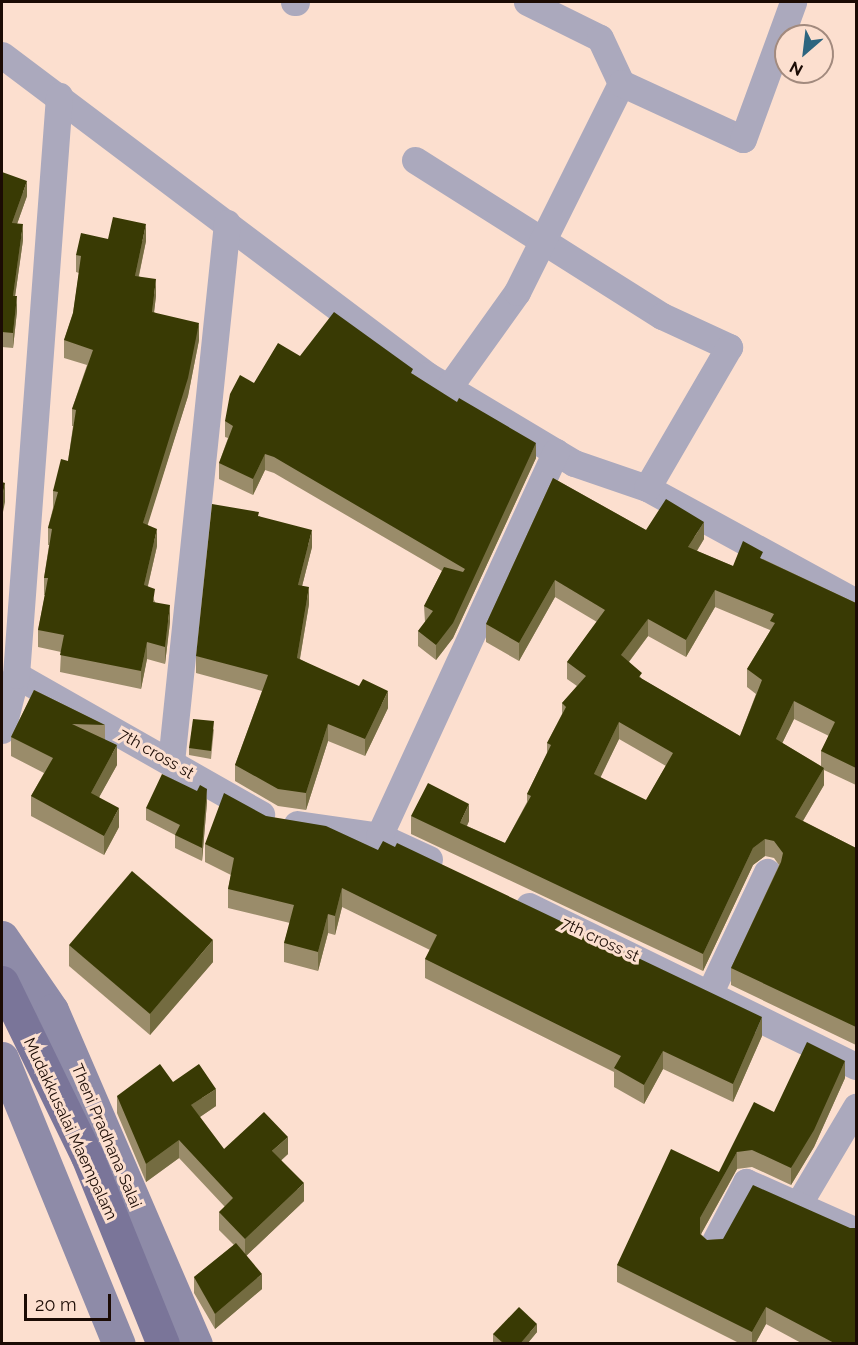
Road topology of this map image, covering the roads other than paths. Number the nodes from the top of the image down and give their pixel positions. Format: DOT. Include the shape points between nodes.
graph roads {
  1 [pos="527,2"];
  2 [pos="793,2"];
  3 [pos="2,55"];
  4 [pos="621,83"];
  5 [pos="59,96"];
  6 [pos="415,160"];
  7 [pos="227,223"];
  8 [pos="543,238"];
  9 [pos="449,387"];
  10 [pos="556,452"];
  11 [pos="647,488"];
  12 [pos="856,602"];
  13 [pos="16,675"];
  14 [pos="2,730"];
  15 [pos="171,762"];
  16 [pos="379,836"];
  17 [pos="454,871"];
  18 [pos="767,872"];
  19 [pos="507,896"];
  20 [pos="2,937"];
  21 [pos="2,982"];
  22 [pos="710,992"];
  23 [pos="2,1058"];
  24 [pos="856,1066"];
  25 [pos="856,1107"];
  26 [pos="799,1203"];
  27 [pos="856,1231"];
  28 [pos="714,1243"];
  29 [pos="119,1344"];
  30 [pos="162,1344"];
  31 [pos="195,1344"];
  1 -- 4 [label="street" via="600,38"];
  2 -- 4 [label="street" via="744,140"];
  3 -- 5 [label="street"];
  4 -- 8 [label="street"];
  5 -- 7 [label="street"];
  5 -- 13 [label="street"];
  6 -- 8 [label="street"];
  7 -- 9 [label="street"];
  7 -- 15 [label="street"];
  8 -- 9 [label="street" via="517,292"];
  8 -- 11 [label="street" via="662,316 729,347"];
  9 -- 10 [label="street"];
  10 -- 11 [label="street" via="574,463"];
  10 -- 16 [label="street"];
  11 -- 12 [label="street"];
  13 -- 14 [label="street"];
  13 -- 15 [label="street, 7th cross st"];
  15 -- 16 [label="street, 7th cross st" via="273,820"];
  16 -- 17 [label="street, 7th cross st"];
  18 -- 22 [label="street"];
  19 -- 22 [label="street, 7th cross st"];
  20 -- 31 [label="main road, Theni Pradhana Salai" via="52,1010"];
  21 -- 30 [label="main road, Mudakkusalai Maempalam" via="87,1156"];
  22 -- 24 [label="street, 7th cross st"];
  23 -- 29 [label="main road"];
  25 -- 26 [label="street"];
  26 -- 27 [label="street"];
  26 -- 28 [label="street" via="746,1182"];
}
